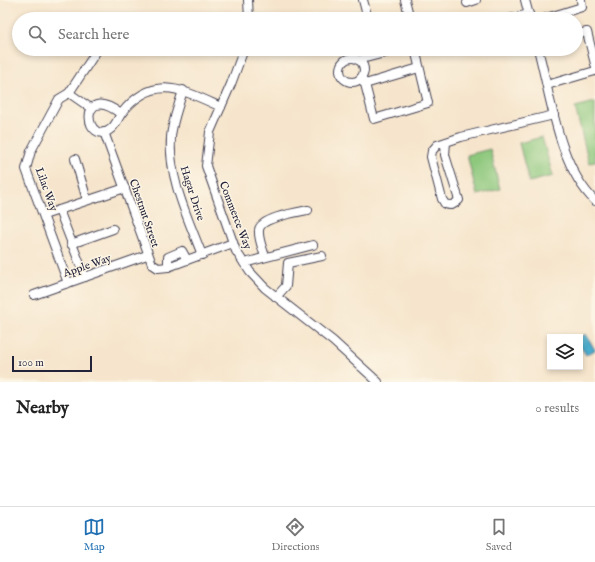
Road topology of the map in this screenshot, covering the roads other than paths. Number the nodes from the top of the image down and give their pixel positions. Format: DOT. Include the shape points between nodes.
graph roads {
  1 [pos="248,0"];
  2 [pos="363,0"];
  3 [pos="405,0"];
  4 [pos="476,0"];
  5 [pos="525,0"];
  6 [pos="581,0"];
  7 [pos="467,3"];
  8 [pos="249,12"];
  9 [pos="366,12"];
  10 [pos="408,12"];
  11 [pos="528,12"];
  12 [pos="566,12"];
  13 [pos="583,33"];
  14 [pos="93,56"];
  15 [pos="241,56"];
  16 [pos="368,56"];
  17 [pos="416,56"];
  18 [pos="540,56"];
  19 [pos="358,60"];
  20 [pos="595,64"];
  21 [pos="419,68"];
  22 [pos="595,71"];
  23 [pos="363,81"];
  24 [pos="548,87"];
  25 [pos="183,90"];
  26 [pos="69,93"];
  27 [pos="221,107"];
  28 [pos="92,109"];
  29 [pos="121,114"];
  30 [pos="554,115"];
  31 [pos="104,132"];
  32 [pos="446,142"];
  33 [pos="75,160"];
  34 [pos="125,188"];
  35 [pos="87,200"];
  36 [pos="595,201"];
  37 [pos="59,210"];
  38 [pos="308,210"];
  39 [pos="44,215"];
  40 [pos="113,229"];
  41 [pos="233,243"];
  42 [pos="71,244"];
  43 [pos="313,245"];
  44 [pos="147,255"];
  45 [pos="202,255"];
  46 [pos="322,256"];
  47 [pos="265,257"];
  48 [pos="244,263"];
  49 [pos="85,277"];
  50 [pos="68,283"];
  51 [pos="34,295"];
  52 [pos="276,297"];
  53 [pos="378,382"];
  1 -- 8 [label="street"];
  2 -- 9 [label="street"];
  3 -- 10 [label="street"];
  4 -- 7 [label="street"];
  5 -- 11 [label="street"];
  6 -- 12 [label="street" via="582,7"];
  13 -- 20 [label="street" via="587,32"];
  14 -- 26 [label="street, Lilac Way"];
  15 -- 27 [label="street, Commerce Way"];
  16 -- 19 [label="street"];
  17 -- 21 [label="street"];
  18 -- 24 [label="street"];
  19 -- 23 [label="street" via="364,70"];
  19 -- 23 [label="street" via="350,58 343,62 340,73 349,82"];
  21 -- 23 [label="street"];
  21 -- 23 [label="street" via="428,103 374,119"];
  22 -- 24 [label="street"];
  24 -- 30 [label="street"];
  25 -- 27 [label="street"];
  25 -- 29 [label="street" via="162,87 152,89 135,99"];
  25 -- 45 [label="street, Hagar Drive" via="171,136 171,156 174,176"];
  26 -- 28 [label="street"];
  26 -- 39 [label="street, Lilac Way" via="60,99 31,151 26,169"];
  27 -- 41 [label="street, Commerce Way" via="210,132 206,166"];
  28 -- 29 [label="street" via="102,104"];
  28 -- 31 [label="street" via="89,120 92,128"];
  29 -- 31 [label="street" via="112,128"];
  30 -- 32 [label="street" via="461,136"];
  30 -- 36 [label="street" via="572,168 582,186"];
  31 -- 34 [label="street, Chestnut Street"];
  32 -- 32 [label="street" via="437,145 431,157 442,199 449,206 459,200 445,155"];
  33 -- 35 [label="street"];
  34 -- 35 [label="street"];
  34 -- 44 [label="street, Chestnut Street"];
  35 -- 37 [label="street"];
  37 -- 39 [label="street"];
  37 -- 42 [label="street"];
  38 -- 47 [label="street" via="268,220 262,224 259,229"];
  39 -- 50 [label="street, Lilac Way"];
  40 -- 42 [label="street"];
  41 -- 45 [label="street, Chestnut Street"];
  41 -- 48 [label="street, Commerce Way"];
  42 -- 49 [label="street"];
  43 -- 47 [label="street"];
  44 -- 45 [label="street, Chestnut Street" via="158,268"];
  44 -- 49 [label="street, Apple Way"];
  46 -- 52 [label="street" via="288,263 286,286"];
  47 -- 48 [label="street"];
  48 -- 52 [label="street, Commerce Way"];
  49 -- 50 [label="street, Apple Way"];
  50 -- 51 [label="street, Apple Way"];
  52 -- 53 [label="street, Commerce Way" via="333,341"];
}
